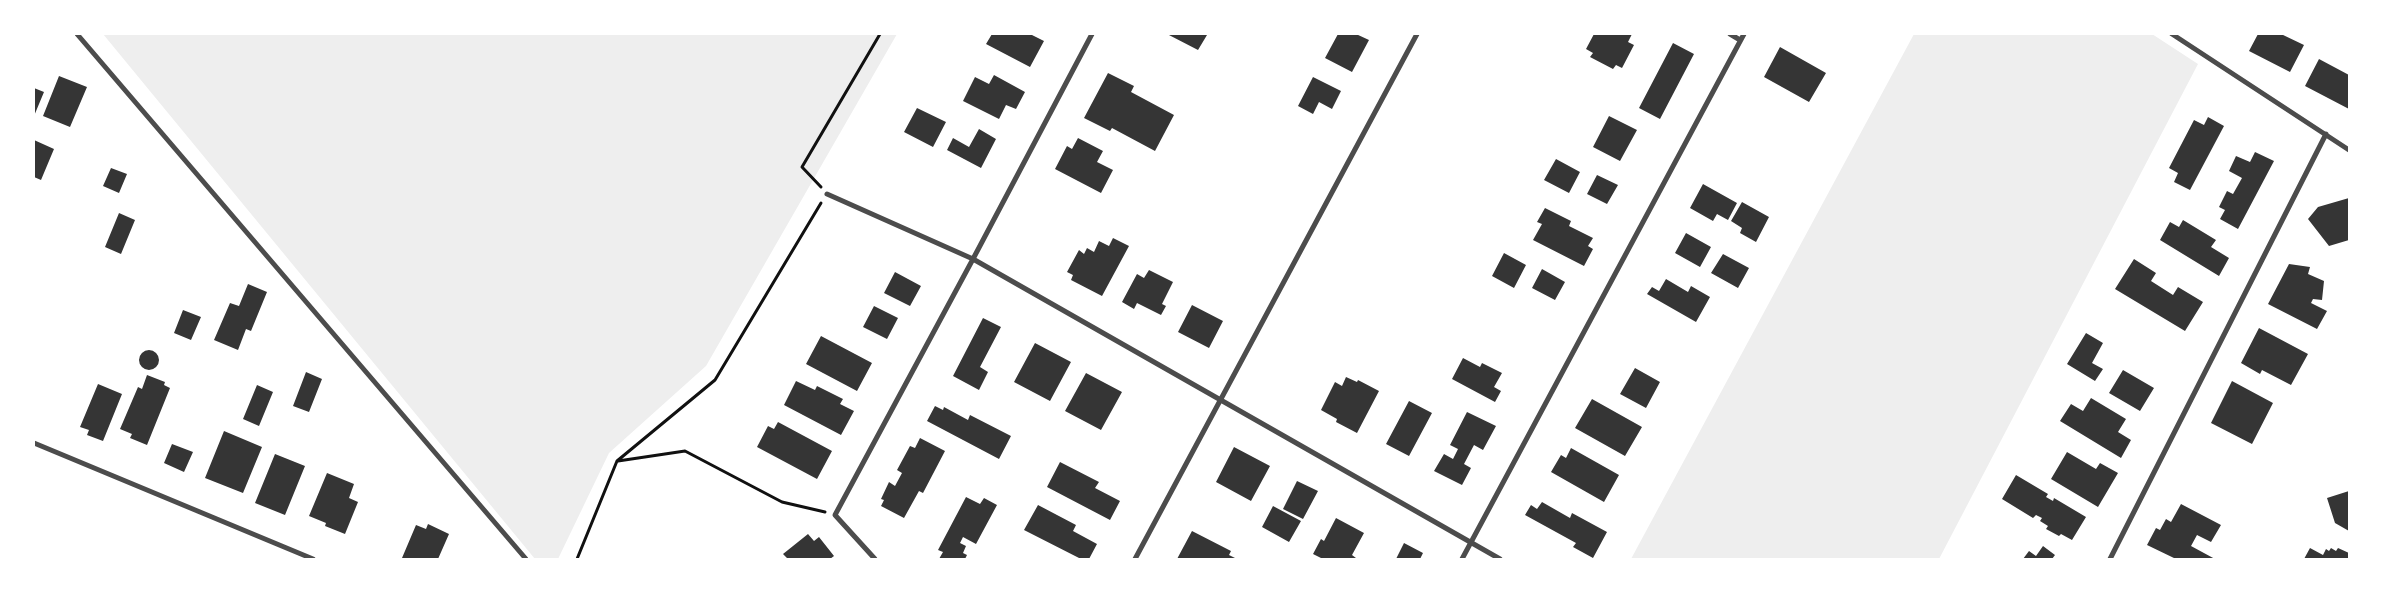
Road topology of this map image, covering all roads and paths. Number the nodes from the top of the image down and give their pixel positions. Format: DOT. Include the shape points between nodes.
graph roads {
  1 [pos="77,34"];
  2 [pos="880,34"];
  3 [pos="1092,34"];
  4 [pos="1418,34"];
  5 [pos="1730,34"];
  6 [pos="1744,34"];
  7 [pos="2172,34"];
  8 [pos="1740,40"];
  9 [pos="2326,134"];
  10 [pos="2349,150"];
  11 [pos="827,194"];
  12 [pos="973,260"];
  13 [pos="1221,402"];
  14 [pos="34,443"];
  15 [pos="617,461"];
  16 [pos="835,515"];
  17 [pos="1472,541"];
  18 [pos="313,559"];
  19 [pos="526,559"];
  20 [pos="577,559"];
  21 [pos="874,559"];
  22 [pos="1135,559"];
  23 [pos="1462,559"];
  24 [pos="1500,559"];
  25 [pos="2110,559"];
  1 -- 19 [label="street"];
  2 -- 11 [label="path" via="802,167"];
  3 -- 12 [label="street"];
  4 -- 13 [label="street"];
  5 -- 8 [label="street"];
  6 -- 8 [label="street"];
  7 -- 9 [label="street"];
  8 -- 17 [label="street"];
  9 -- 10 [label="street"];
  9 -- 25 [label="street"];
  11 -- 12 [label="street"];
  11 -- 15 [label="path" via="715,380"];
  12 -- 13 [label="street"];
  12 -- 16 [label="street"];
  13 -- 17 [label="street"];
  13 -- 22 [label="street"];
  14 -- 18 [label="street"];
  15 -- 16 [label="path" via="685,451 782,502"];
  15 -- 20 [label="path"];
  16 -- 21 [label="street"];
  17 -- 23 [label="street"];
  17 -- 24 [label="street"];
}
